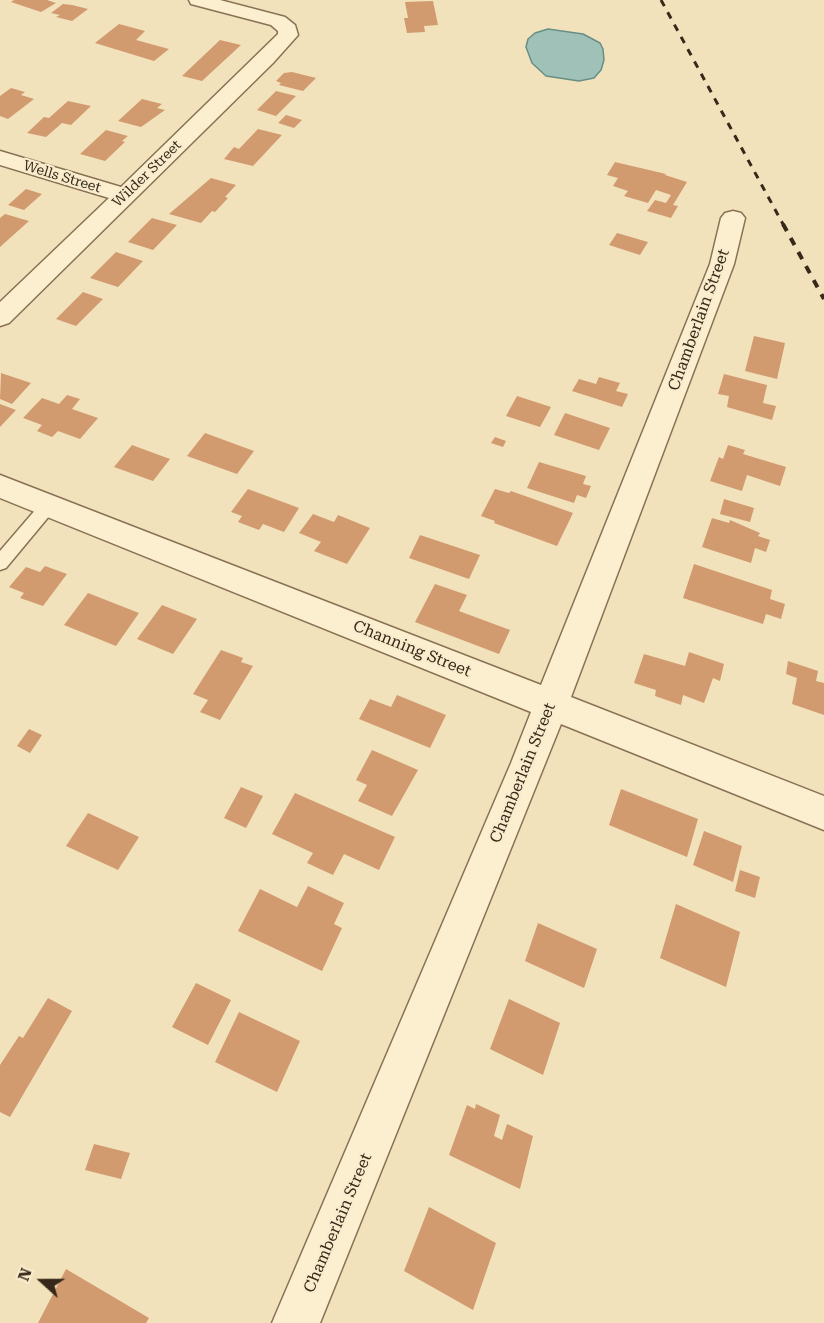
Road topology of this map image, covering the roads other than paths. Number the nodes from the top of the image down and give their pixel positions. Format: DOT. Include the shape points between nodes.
graph roads {
  1 [pos="198,0"];
  2 [pos="0,158"];
  3 [pos="124,195"];
  4 [pos="733,218"];
  5 [pos="0,317"];
  6 [pos="0,486"];
  7 [pos="49,505"];
  8 [pos="0,563"];
  9 [pos="551,704"];
  10 [pos="824,813"];
  11 [pos="296,1323"];
  1 -- 3 [label="street, Wilder Street" via="278,21 288,29 286,39"];
  2 -- 3 [label="street, Wells Street"];
  3 -- 5 [label="street, Wilder Street"];
  4 -- 9 [label="street, Chamberlain Street" via="722,264"];
  6 -- 7 [label="street, Channing Street"];
  7 -- 8 [label="lane"];
  7 -- 9 [label="street, Channing Street"];
  9 -- 10 [label="street, Channing Street"];
  9 -- 11 [label="street, Chamberlain Street"];
}
